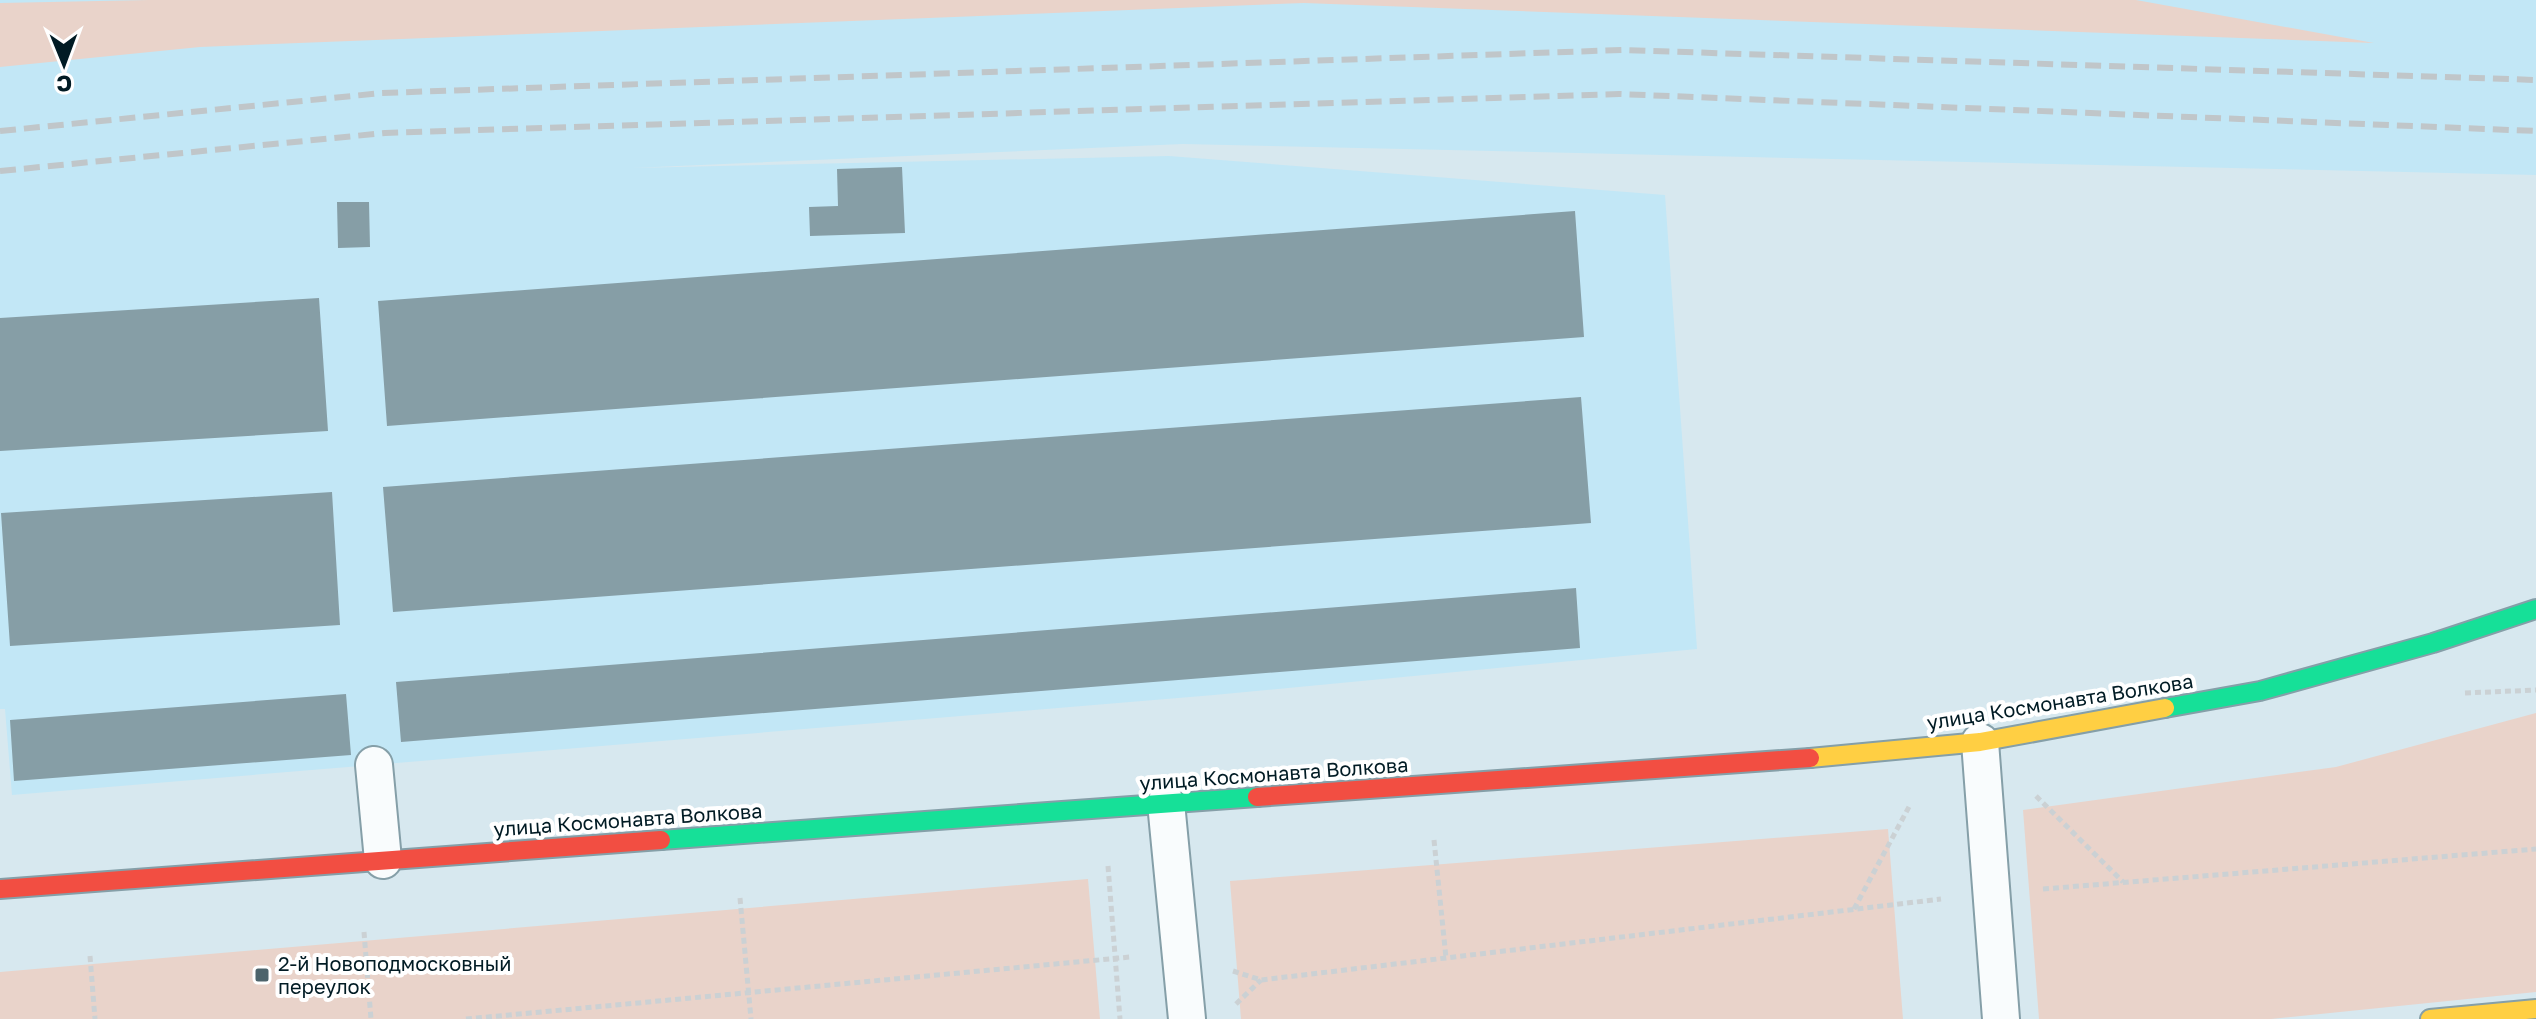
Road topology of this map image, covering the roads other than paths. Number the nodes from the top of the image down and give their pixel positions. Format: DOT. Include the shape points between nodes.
graph roads {
  1 [pos="2536,609"];
  2 [pos="1980,742"];
  3 [pos="374,765"];
  4 [pos="1166,803"];
  5 [pos="383,860"];
  6 [pos="0,889"];
  7 [pos="2536,1009"];
  8 [pos="1187,1019"];
  9 [pos="2001,1019"];
  10 [pos="2430,1019"];
  1 -- 2 [label="main road, улица Космонавта Волкова" via="2260,691"];
  2 -- 4 [label="main road, улица Космонавта Волкова" via="1768,762"];
  2 -- 9 [label="lane"];
  3 -- 5 [label="lane"];
  4 -- 5 [label="main road, улица Космонавта Волкова"];
  4 -- 8 [label="lane"];
  5 -- 6 [label="main road, улица Космонавта Волкова"];
  7 -- 10 [label="main road"];
}
